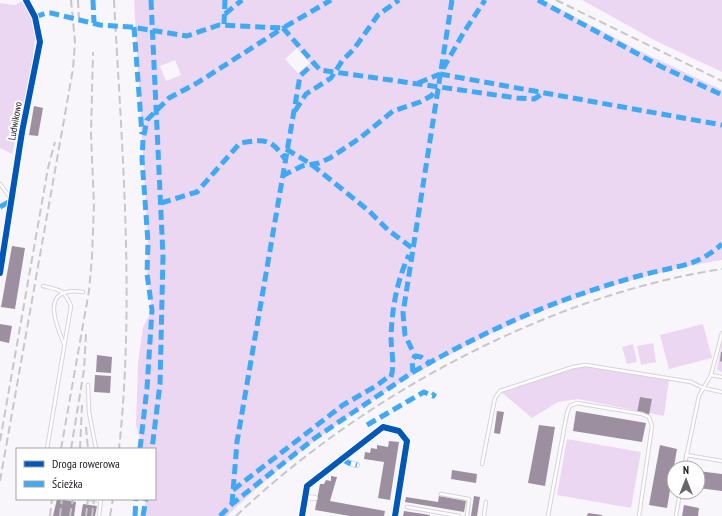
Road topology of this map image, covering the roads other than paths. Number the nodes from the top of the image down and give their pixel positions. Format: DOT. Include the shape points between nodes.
graph roads {
  1 [pos="26,0"];
  2 [pos="0,184"];
  3 [pos="12,200"];
  4 [pos="0,273"];
  5 [pos="43,286"];
  6 [pos="64,292"];
  7 [pos="83,292"];
  8 [pos="722,333"];
  9 [pos="64,345"];
  10 [pos="711,375"];
  11 [pos="722,377"];
  12 [pos="88,385"];
  13 [pos="702,388"];
  14 [pos="722,392"];
  15 [pos="47,448"];
  16 [pos="96,448"];
  17 [pos="686,456"];
  18 [pos="342,459"];
  19 [pos="685,460"];
  20 [pos="722,461"];
  21 [pos="482,464"];
  22 [pos="357,465"];
  23 [pos="441,494"];
  24 [pos="305,497"];
  25 [pos="315,498"];
  26 [pos="101,500"];
  27 [pos="679,500"];
  28 [pos="486,502"];
  29 [pos="407,507"];
  30 [pos="99,516"];
  31 [pos="302,516"];
  32 [pos="308,516"];
  33 [pos="395,516"];
  34 [pos="459,516"];
  35 [pos="467,516"];
  36 [pos="484,516"];
  37 [pos="548,516"];
  38 [pos="639,516"];
  39 [pos="676,516"];
  1 -- 3 [label="street, Ludwikowo" via="35,17 40,42 22,132"];
  2 -- 3 [label="lane"];
  3 -- 4 [label="street, Ludwikowo"];
  5 -- 6 [label="lane"];
  6 -- 7 [label="lane"];
  6 -- 9 [label="lane" via="71,306"];
  6 -- 9 [label="lane" via="54,303 54,314"];
  8 -- 10 [label="lane"];
  9 -- 15 [label="lane"];
  10 -- 11 [label="lane"];
  10 -- 13 [label="lane"];
  12 -- 16 [label="lane" via="89,412"];
  13 -- 14 [label="lane"];
  13 -- 17 [label="lane"];
  13 -- 21 [label="lane" via="691,382 586,365 572,367 500,391 495,398"];
  17 -- 19 [label="lane"];
  17 -- 20 [label="lane"];
  18 -- 22 [label="street" via="349,464"];
  18 -- 24 [label="street" via="307,486"];
  18 -- 33 [label="street" via="383,427 399,431 407,441"];
  23 -- 35 [label="lane" via="469,499"];
  24 -- 25 [label="street"];
  24 -- 31 [label="street"];
  26 -- 30 [label="lane"];
  27 -- 39 [label="lane"];
  28 -- 36 [label="lane"];
  29 -- 34 [label="lane"];
  31 -- 32 [label="street"];
  37 -- 38 [label="lane" via="567,413 570,406 578,403 649,417 652,426"];
}
